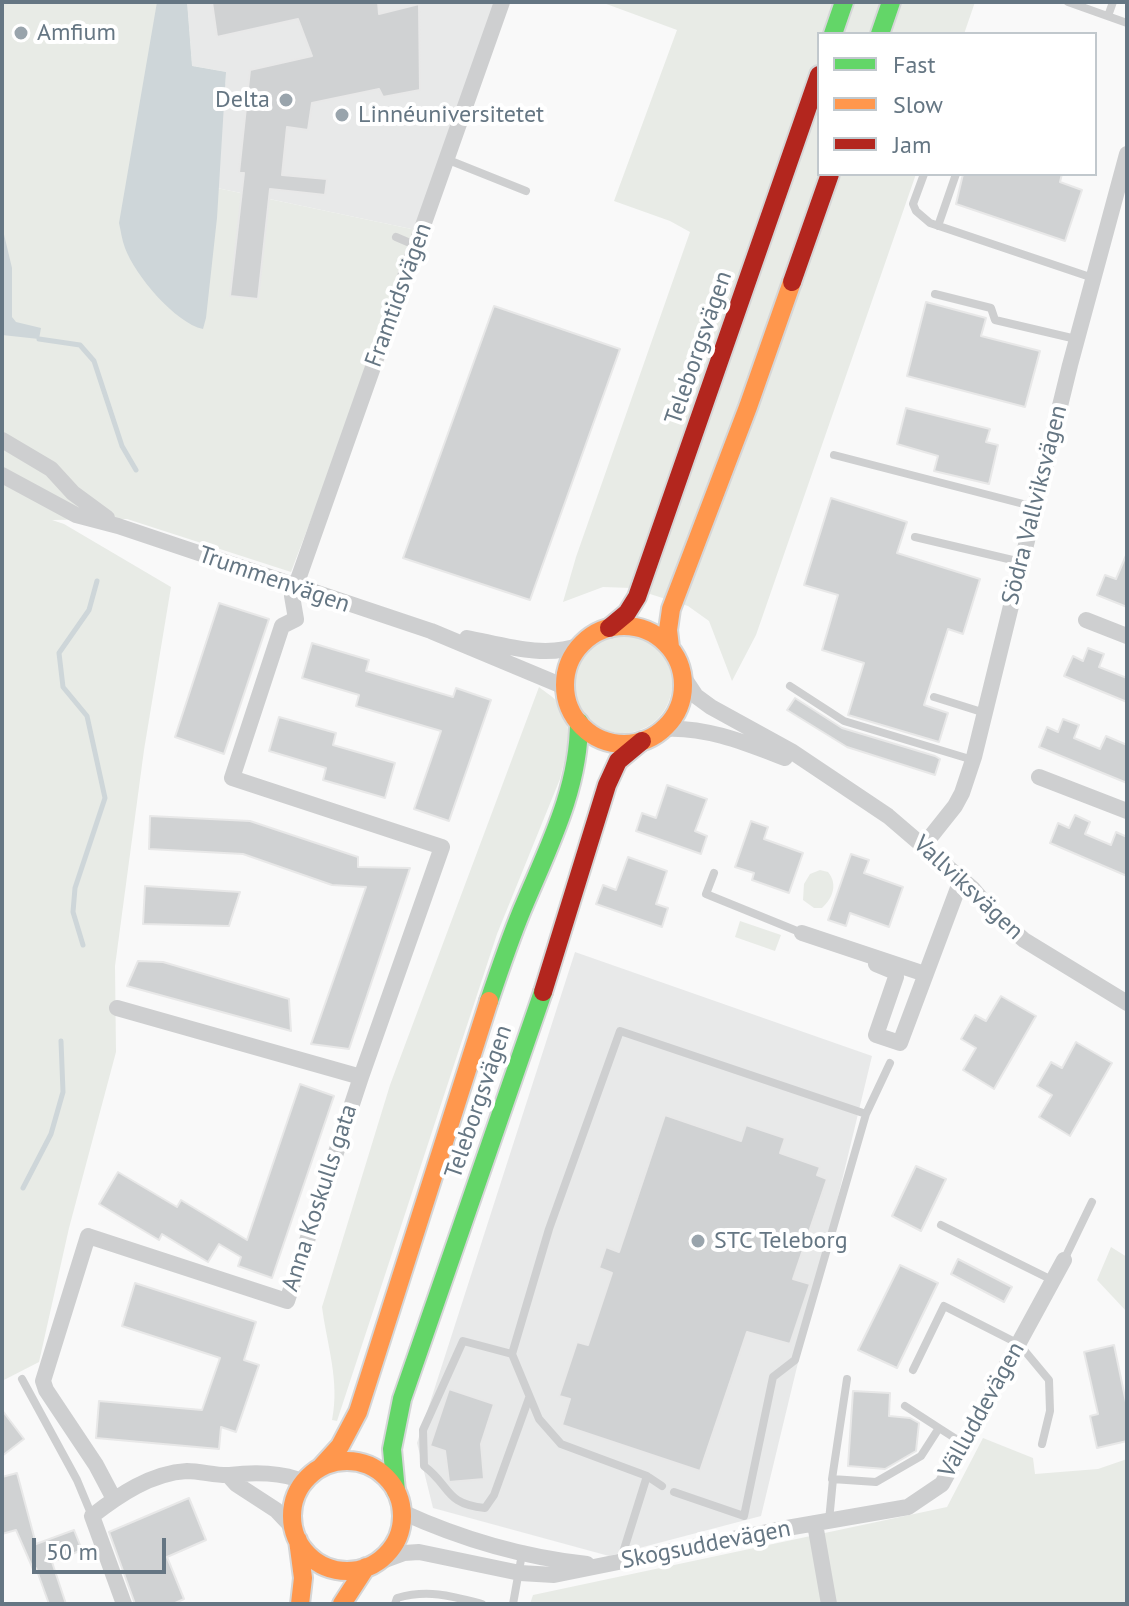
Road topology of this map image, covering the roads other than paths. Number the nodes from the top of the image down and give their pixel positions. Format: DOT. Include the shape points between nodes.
graph roads {
  1 [pos="502,2"];
  2 [pos="844,2"];
  3 [pos="891,2"];
  4 [pos="1068,2"];
  5 [pos="1113,2"];
  6 [pos="1108,16"];
  7 [pos="1127,23"];
  8 [pos="834,32"];
  9 [pos="881,32"];
  10 [pos="817,81"];
  11 [pos="1127,154"];
  12 [pos="446,159"];
  13 [pos="829,176"];
  14 [pos="923,176"];
  15 [pos="955,176"];
  16 [pos="526,191"];
  17 [pos="938,226"];
  18 [pos="396,237"];
  19 [pos="417,246"];
  20 [pos="1093,278"];
  21 [pos="935,294"];
  22 [pos="1076,339"];
  23 [pos="2,440"];
  24 [pos="834,455"];
  25 [pos="2,475"];
  26 [pos="1035,507"];
  27 [pos="118,526"];
  28 [pos="915,537"];
  29 [pos="1021,562"];
  30 [pos="295,588"];
  31 [pos="1086,620"];
  32 [pos="609,628"];
  33 [pos="431,631"];
  34 [pos="1127,636"];
  35 [pos="580,645"];
  36 [pos="670,647"];
  37 [pos="682,675"];
  38 [pos="790,686"];
  39 [pos="565,687"];
  40 [pos="934,697"];
  41 [pos="985,713"];
  42 [pos="579,722"];
  43 [pos="663,729"];
  44 [pos="642,741"];
  45 [pos="973,760"];
  46 [pos="812,768"];
  47 [pos="1039,777"];
  48 [pos="1127,811"];
  49 [pos="924,845"];
  50 [pos="714,873"];
  51 [pos="961,880"];
  52 [pos="802,933"];
  53 [pos="876,964"];
  54 [pos="925,974"];
  55 [pos="1127,1003"];
  56 [pos="117,1008"];
  57 [pos="890,1063"];
  58 [pos="361,1077"];
  59 [pos="866,1114"];
  60 [pos="1092,1202"];
  61 [pos="941,1225"];
  62 [pos="1064,1260"];
  63 [pos="1053,1280"];
  64 [pos="1019,1344"];
  65 [pos="512,1354"];
  66 [pos="913,1370"];
  67 [pos="22,1379"];
  68 [pos="847,1379"];
  69 [pos="529,1398"];
  70 [pos="905,1406"];
  71 [pos="939,1428"];
  72 [pos="965,1444"];
  73 [pos="1042,1444"];
  74 [pos="320,1468"];
  75 [pos="228,1475"];
  76 [pos="647,1476"];
  77 [pos="833,1479"];
  78 [pos="304,1482"];
  79 [pos="662,1486"];
  80 [pos="396,1491"];
  81 [pos="674,1492"];
  82 [pos="114,1499"];
  83 [pos="402,1512"];
  84 [pos="92,1516"];
  85 [pos="744,1516"];
  86 [pos="822,1523"];
  87 [pos="296,1533"];
  88 [pos="753,1535"];
  89 [pos="522,1554"];
  90 [pos="620,1562"];
  91 [pos="370,1566"];
  92 [pos="596,1566"];
  93 [pos="520,1573"];
  94 [pos="124,1604"];
  95 [pos="300,1604"];
  96 [pos="342,1604"];
  97 [pos="395,1604"];
  98 [pos="482,1604"];
  99 [pos="513,1604"];
  100 [pos="829,1604"];
  1 -- 12 [label="street, Framtidsvägen"];
  2 -- 8 [label="main road"];
  3 -- 9 [label="main road"];
  4 -- 6 [label="lane"];
  5 -- 6 [label="lane"];
  6 -- 7 [label="lane"];
  10 -- 32 [label="main road, Teleborgsvägen" via="637,597"];
  11 -- 20 [label="street, Södra Vallviksvägen"];
  12 -- 16 [label="lane"];
  12 -- 19 [label="street, Framtidsvägen"];
  13 -- 36 [label="main road" via="671,609"];
  14 -- 17 [label="lane" via="913,204"];
  15 -- 17 [label="lane"];
  17 -- 20 [label="lane"];
  18 -- 19 [label="lane"];
  19 -- 30 [label="street, Framtidsvägen"];
  20 -- 22 [label="street, Södra Vallviksvägen"];
  21 -- 22 [label="lane" via="991,308 995,320"];
  22 -- 26 [label="street, Södra Vallviksvägen"];
  23 -- 27 [label="street, Trummenvägen" via="51,469 73,493"];
  24 -- 26 [label="lane"];
  25 -- 27 [label="street, Trummenvägen" via="76,515"];
  26 -- 29 [label="street, Södra Vallviksvägen"];
  27 -- 30 [label="street, Trummenvägen"];
  28 -- 29 [label="lane"];
  29 -- 41 [label="street, Södra Vallviksvägen"];
  30 -- 33 [label="street, Trummenvägen"];
  30 -- 58 [label="street, Anna Koskulls gata" via="296,619 282,626 232,778 442,847"];
  31 -- 34 [label="street"];
  32 -- 35 [label="main road"];
  32 -- 36 [label="main road" via="642,628"];
  33 -- 35 [label="street, Trummenvägen" via="548,651"];
  33 -- 39 [label="street, Trummenvägen"];
  35 -- 39 [label="main road"];
  36 -- 37 [label="main road"];
  37 -- 43 [label="main road" via="680,705"];
  37 -- 46 [label="street, Vallviksvägen" via="711,707"];
  38 -- 45 [label="lane" via="844,721"];
  39 -- 42 [label="main road"];
  40 -- 41 [label="lane"];
  41 -- 45 [label="street, Södra Vallviksvägen"];
  42 -- 44 [label="main road" via="607,741"];
  42 -- 74 [label="main road, Teleborgsvägen" via="578,764 440,1148 358,1412 347,1436"];
  43 -- 44 [label="main road"];
  43 -- 46 [label="street, Vallviksvägen" via="731,739"];
  44 -- 80 [label="main road, Teleborgsvägen" via="618,761 607,785 551,969 402,1399 392,1449"];
  45 -- 49 [label="street, Södra Vallviksvägen" via="955,806"];
  46 -- 49 [label="street, Vallviksvägen"];
  47 -- 48 [label="street"];
  49 -- 51 [label="street, Vallviksvägen"];
  50 -- 52 [label="lane" via="706,894"];
  51 -- 54 [label="street"];
  51 -- 55 [label="street, Vallviksvägen" via="1024,940"];
  52 -- 54 [label="street"];
  53 -- 54 [label="street" via="896,977 876,1035 900,1043"];
  56 -- 58 [label="street, Anna Koskulls gata"];
  57 -- 59 [label="lane"];
  58 -- 82 [label="street, Anna Koskulls gata" via="287,1301 88,1236 43,1381"];
  59 -- 65 [label="lane" via="620,1031 549,1229"];
  59 -- 85 [label="lane" via="795,1360 773,1377"];
  60 -- 62 [label="lane"];
  61 -- 63 [label="lane"];
  62 -- 63 [label="street, Välluddevägen"];
  63 -- 64 [label="street, Välluddevägen"];
  64 -- 66 [label="lane" via="944,1306"];
  64 -- 72 [label="street, Välluddevägen"];
  64 -- 73 [label="lane" via="1049,1380 1050,1411"];
  65 -- 69 [label="lane"];
  65 -- 69 [label="lane" via="463,1341 450,1366 423,1430 424,1466 439,1477 447,1494 470,1507 485,1508"];
  67 -- 84 [label="lane"];
  68 -- 77 [label="lane"];
  69 -- 76 [label="lane" via="561,1444"];
  70 -- 71 [label="lane"];
  71 -- 72 [label="lane"];
  71 -- 77 [label="lane" via="921,1456 876,1482"];
  72 -- 86 [label="street, Välluddevägen" via="942,1484 908,1507"];
  74 -- 78 [label="main road"];
  74 -- 80 [label="main road" via="341,1461 363,1463"];
  75 -- 78 [label="street" via="241,1472"];
  75 -- 82 [label="street" via="168,1474"];
  75 -- 87 [label="street" via="276,1510"];
  76 -- 79 [label="lane"];
  76 -- 90 [label="lane"];
  77 -- 86 [label="lane"];
  78 -- 87 [label="main road" via="293,1509"];
  80 -- 83 [label="main road"];
  81 -- 85 [label="lane"];
  82 -- 84 [label="street"];
  83 -- 89 [label="street, Skogsuddevägen"];
  83 -- 91 [label="main road" via="397,1538"];
  84 -- 94 [label="street"];
  85 -- 88 [label="lane"];
  86 -- 88 [label="street, Skogsuddevägen"];
  86 -- 100 [label="street"];
  87 -- 91 [label="main road" via="307,1553 322,1564 348,1570"];
  87 -- 95 [label="main road" via="303,1578"];
  88 -- 90 [label="street, Skogsuddevägen"];
  89 -- 92 [label="street, Skogsuddevägen"];
  89 -- 93 [label="lane"];
  90 -- 92 [label="street, Skogsuddevägen"];
  91 -- 93 [label="street, Skogsuddevägen" via="419,1552"];
  91 -- 96 [label="main road"];
  92 -- 93 [label="street, Skogsuddevägen" via="554,1575"];
  93 -- 99 [label="lane"];
  97 -- 98 [label="lane" via="397,1598 418,1592"];
}
